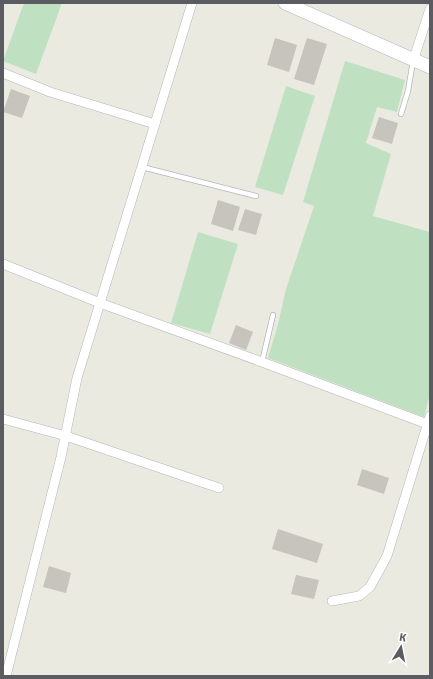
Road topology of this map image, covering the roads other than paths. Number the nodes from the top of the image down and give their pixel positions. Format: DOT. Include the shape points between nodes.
graph roads {
  1 [pos="192,3"];
  2 [pos="286,3"];
  3 [pos="430,10"];
  4 [pos="414,61"];
  5 [pos="430,67"];
  6 [pos="3,73"];
  7 [pos="401,114"];
  8 [pos="155,124"];
  9 [pos="142,167"];
  10 [pos="256,196"];
  11 [pos="3,264"];
  12 [pos="100,303"];
  13 [pos="273,315"];
  14 [pos="262,362"];
  15 [pos="3,419"];
  16 [pos="429,422"];
  17 [pos="66,436"];
  18 [pos="219,488"];
  19 [pos="332,601"];
  20 [pos="6,676"];
  1 -- 8 [label="street"];
  2 -- 4 [label="main road"];
  3 -- 4 [label="street"];
  4 -- 5 [label="main road"];
  4 -- 7 [label="lane"];
  6 -- 8 [label="street" via="50,92"];
  8 -- 9 [label="street"];
  9 -- 10 [label="lane"];
  9 -- 12 [label="street"];
  11 -- 12 [label="street"];
  12 -- 14 [label="street"];
  12 -- 17 [label="street" via="77,378"];
  13 -- 14 [label="lane"];
  14 -- 16 [label="street"];
  15 -- 17 [label="street"];
  16 -- 19 [label="street" via="387,556 370,587 359,596"];
  17 -- 18 [label="street"];
  17 -- 20 [label="street"];
}
